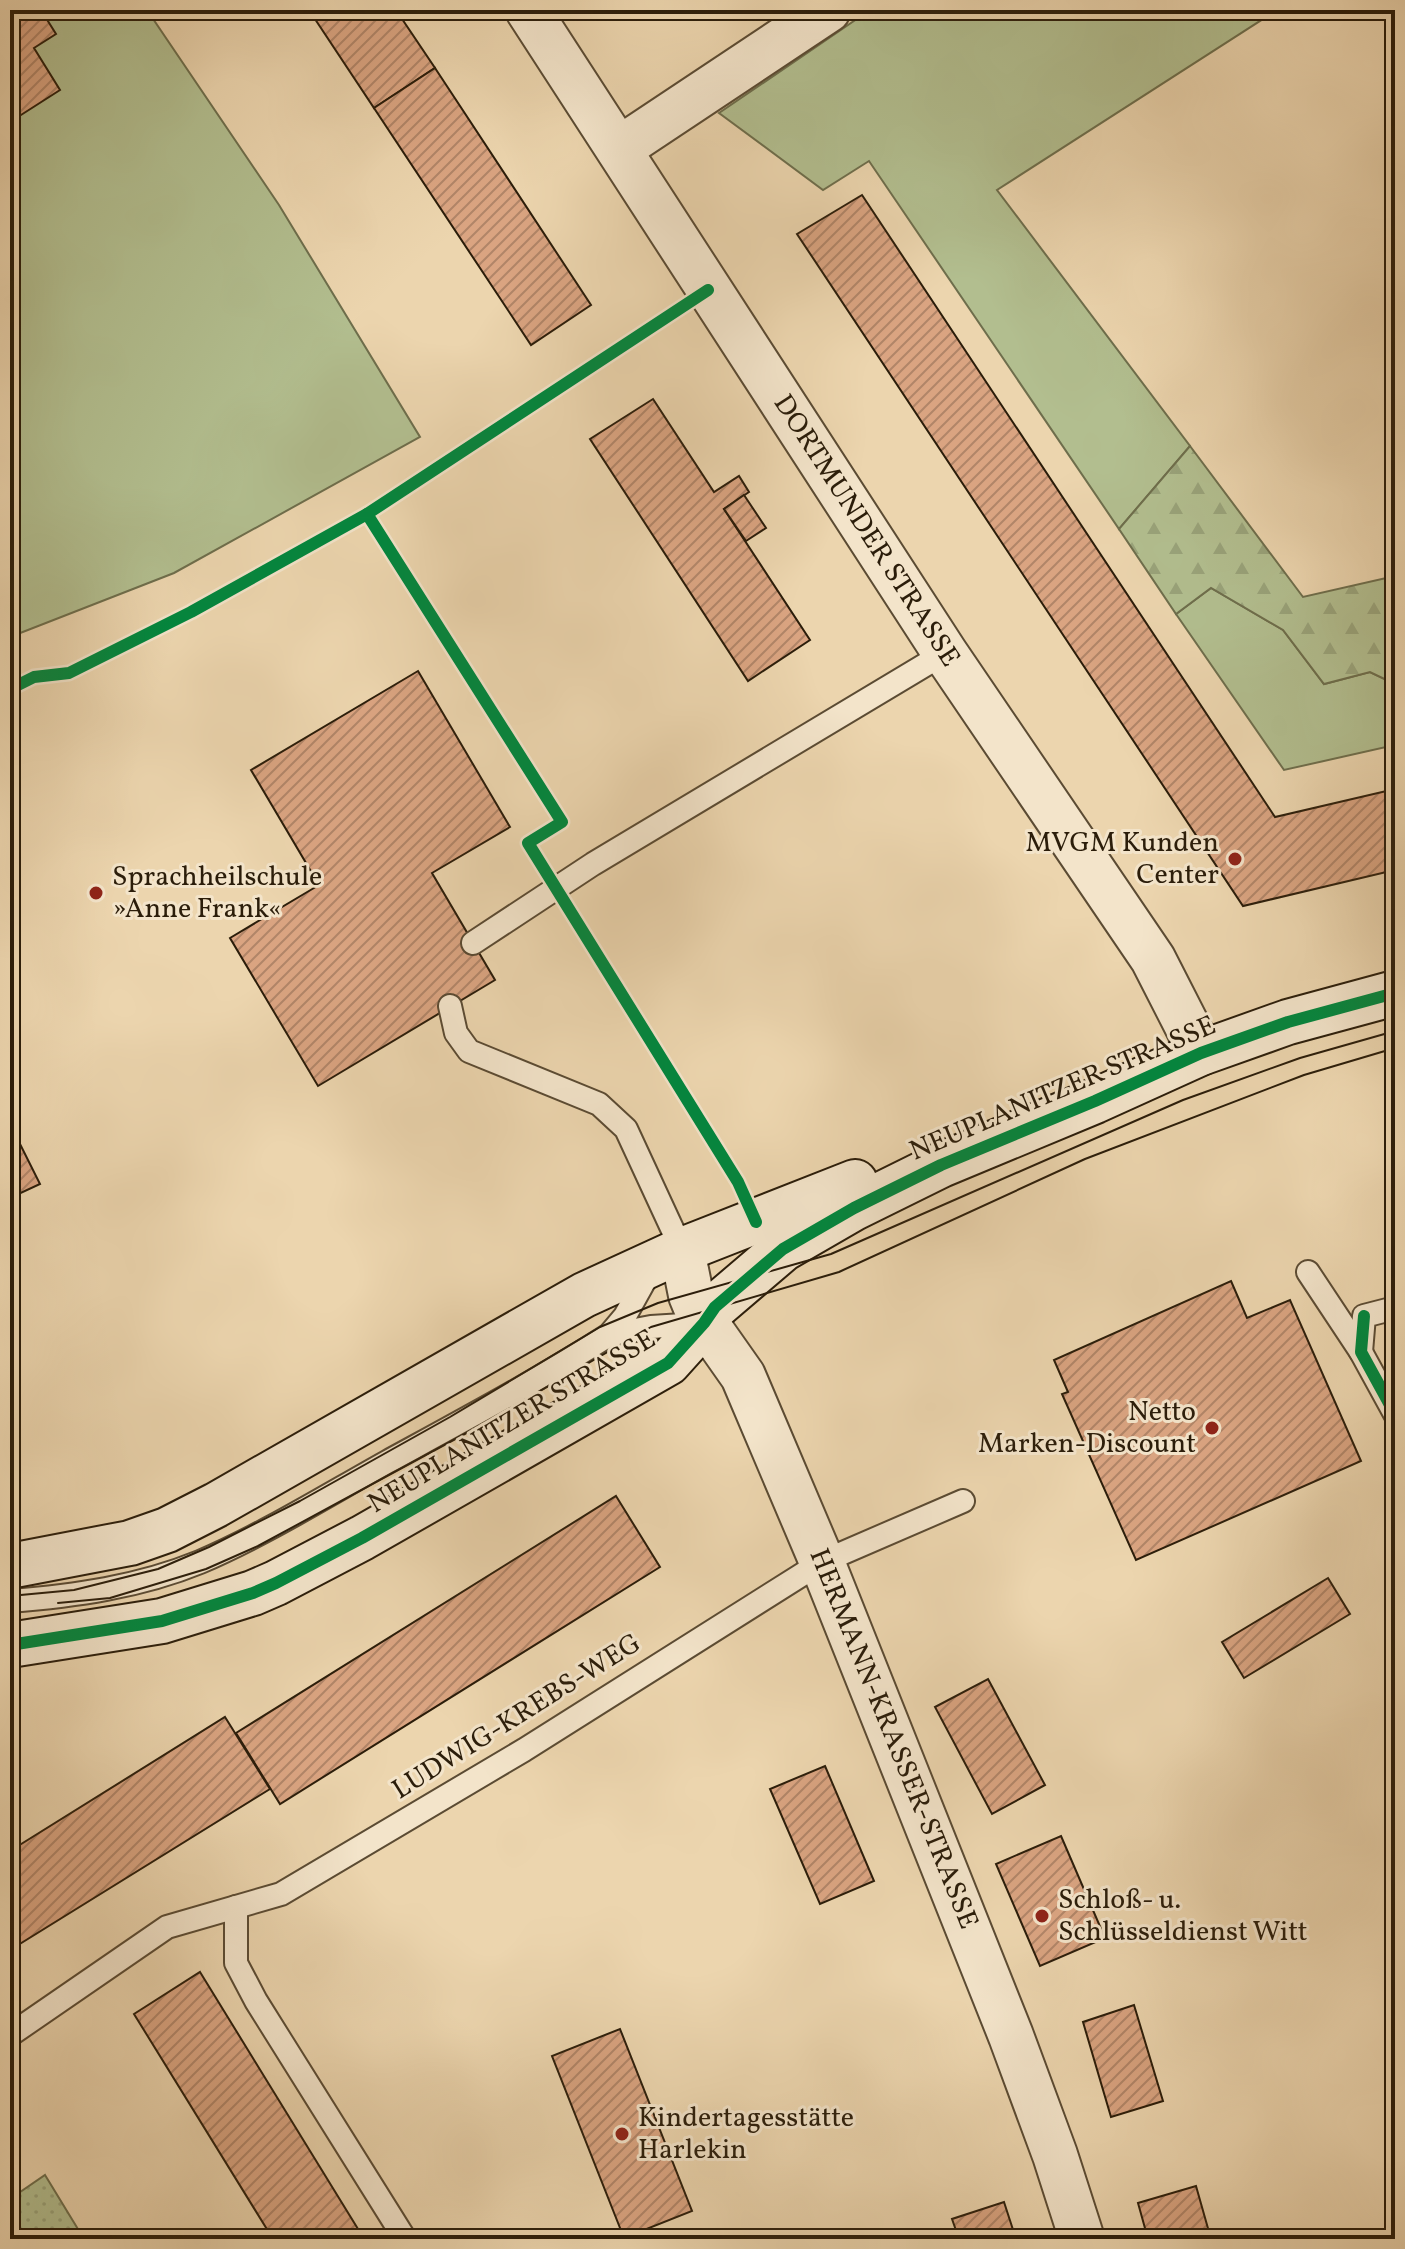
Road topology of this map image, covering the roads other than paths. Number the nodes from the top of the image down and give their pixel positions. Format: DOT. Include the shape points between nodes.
graph roads {
  1 [pos="528,10"];
  2 [pos="828,10"];
  3 [pos="619,149"];
  4 [pos="945,653"];
  5 [pos="473,943"];
  6 [pos="1395,993"];
  7 [pos="450,1006"];
  8 [pos="1201,1053"];
  9 [pos="941,1165"];
  10 [pos="668,1257"];
  11 [pos="1308,1272"];
  12 [pos="1395,1308"];
  13 [pos="704,1323"];
  14 [pos="609,1335"];
  15 [pos="1361,1352"];
  16 [pos="1395,1414"];
  17 [pos="963,1501"];
  18 [pos="822,1562"];
  19 [pos="10,1566"];
  20 [pos="10,1601"];
  21 [pos="10,1645"];
  22 [pos="236,1907"];
  23 [pos="10,2035"];
  24 [pos="405,2239"];
  25 [pos="1082,2239"];
  1 -- 3 [label="street, DORTMUNDER STRASSE"];
  2 -- 3 [label="street"];
  3 -- 4 [label="street, DORTMUNDER STRASSE"];
  4 -- 5 [label="lane" via="593,864"];
  4 -- 8 [label="street, DORTMUNDER STRASSE" via="1153,959"];
  6 -- 8 [label="street, NEUPLANITZER STRASSE"];
  7 -- 10 [label="lane" via="456,1033 469,1051 599,1104 626,1129"];
  8 -- 9 [label="street, NEUPLANITZER STRASSE"];
  9 -- 10 [label="street, NEUPLANITZER STRASSE" via="847,1184"];
  9 -- 13 [label="street, NEUPLANITZER STRASSE" via="783,1249 715,1307"];
  10 -- 13 [label="street, HERMANN-KRASSER-STRASSE"];
  10 -- 14 [label="lane"];
  10 -- 19 [label="street, NEUPLANITZER STRASSE" via="584,1295 167,1530 130,1543"];
  11 -- 15 [label="lane"];
  12 -- 15 [label="lane" via="1364,1316"];
  13 -- 14 [label="lane"];
  13 -- 18 [label="street, HERMANN-KRASSER-STRASSE" via="743,1376"];
  13 -- 21 [label="street, NEUPLANITZER STRASSE" via="668,1363 276,1583 162,1621"];
  14 -- 20 [label="lane" via="475,1415 198,1562 105,1590"];
  15 -- 16 [label="lane"];
  17 -- 18 [label="lane, LUDWIG-KREBS-WEG"];
  18 -- 22 [label="lane, LUDWIG-KREBS-WEG" via="524,1750 295,1886"];
  18 -- 25 [label="street, HERMANN-KRASSER-STRASSE" via="1001,2009"];
  22 -- 23 [label="lane, LUDWIG-KREBS-WEG" via="167,1927"];
  22 -- 24 [label="lane" via="236,1963"];
}
